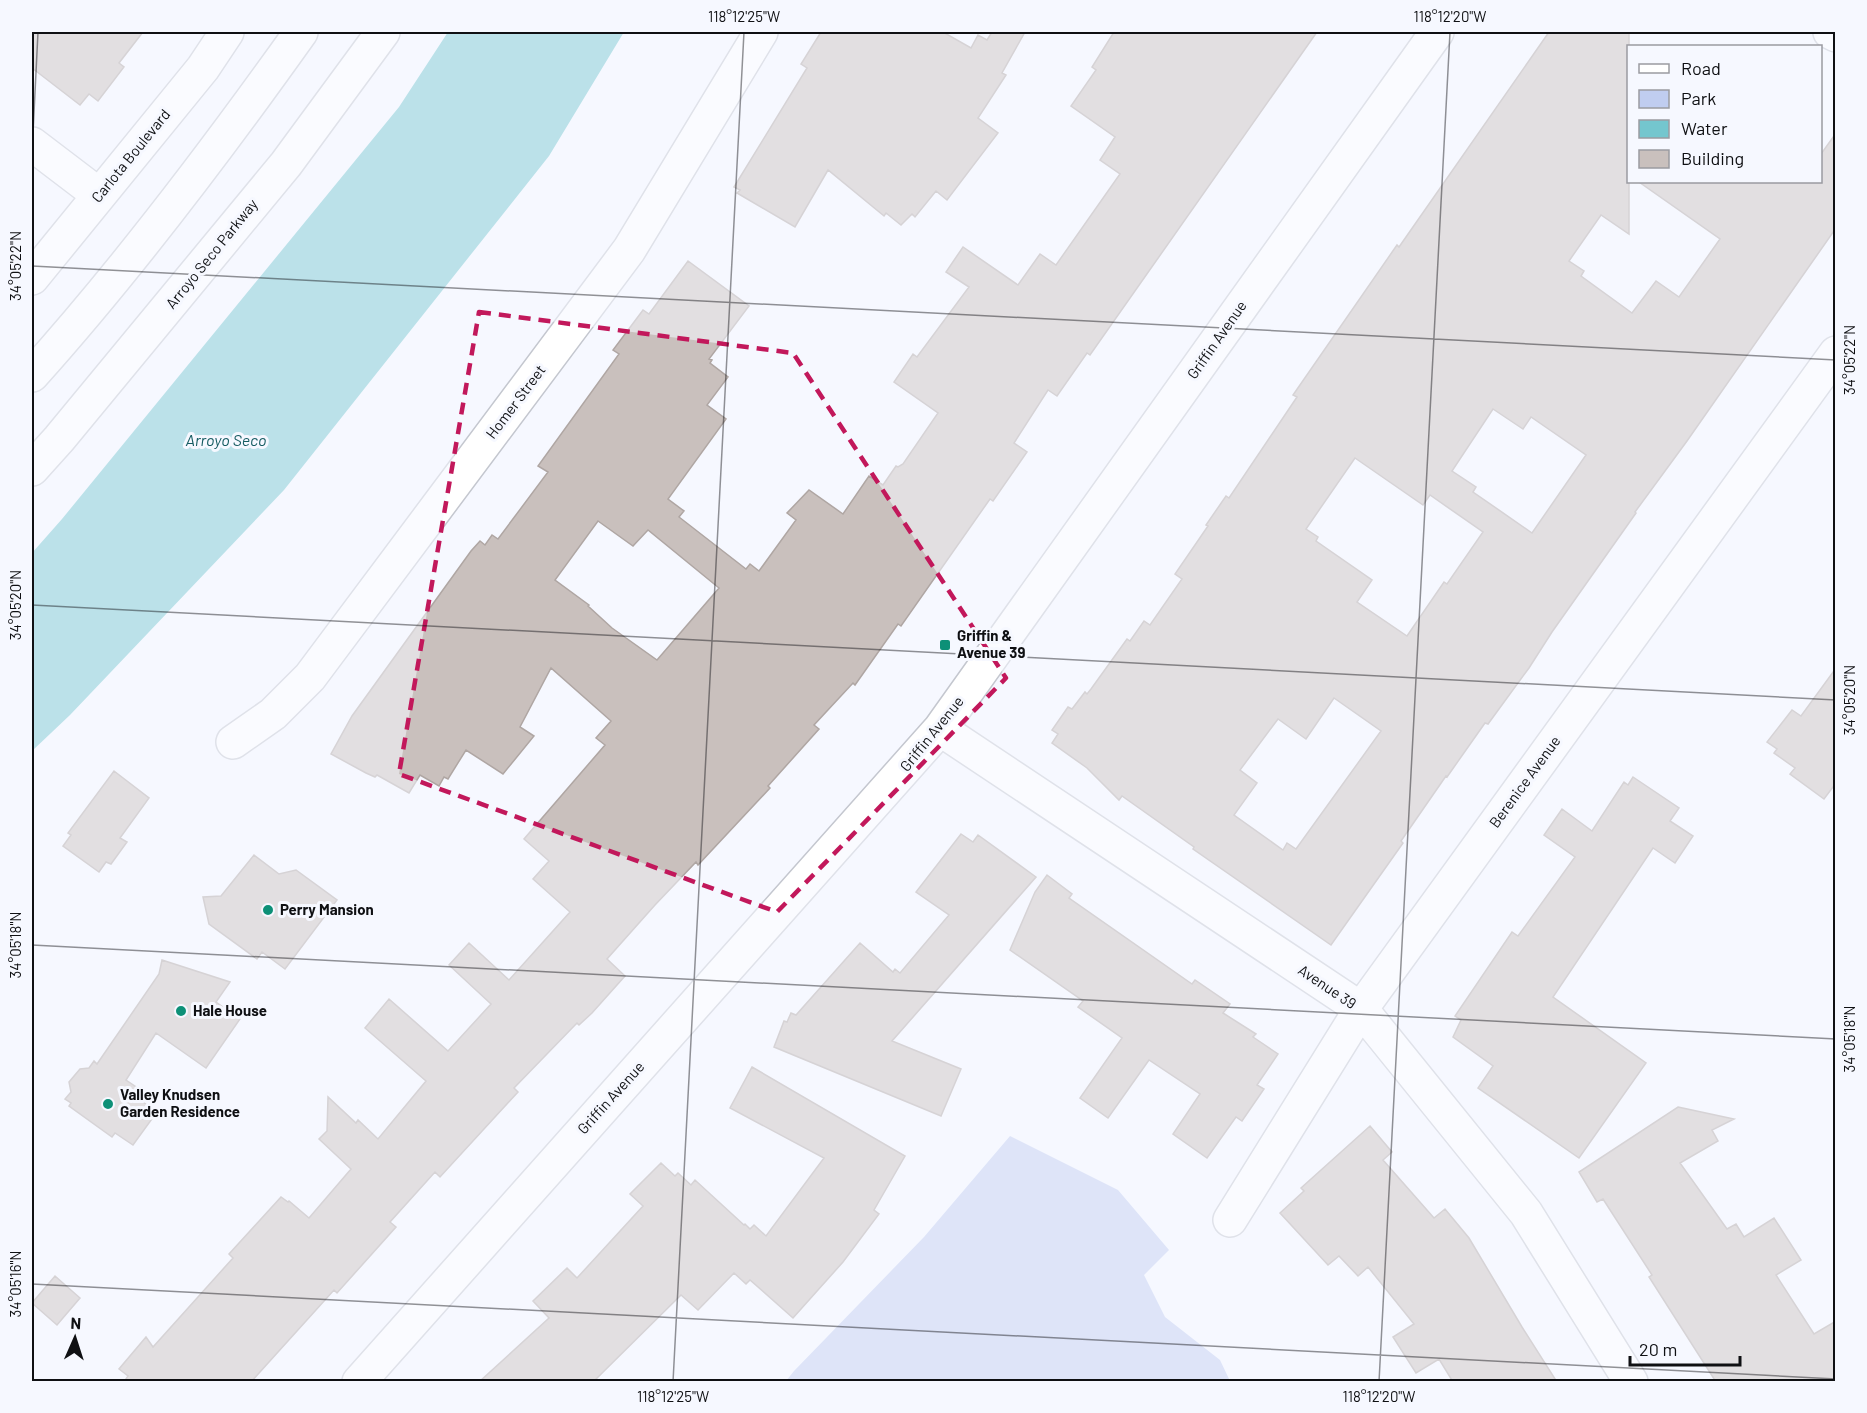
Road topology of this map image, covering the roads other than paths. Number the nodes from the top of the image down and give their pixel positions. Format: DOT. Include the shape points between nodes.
graph roads {
  1 [pos="227,32"];
  2 [pos="301,32"];
  3 [pos="383,32"];
  4 [pos="761,32"];
  5 [pos="1437,32"];
  6 [pos="1830,32"];
  7 [pos="1836,35"];
  8 [pos="32,144"];
  9 [pos="99,195"];
  10 [pos="32,278"];
  11 [pos="1836,353"];
  12 [pos="32,375"];
  13 [pos="32,469"];
  14 [pos="940,729"];
  15 [pos="233,742"];
  16 [pos="1360,1009"];
  17 [pos="1230,1220"];
  18 [pos="359,1382"];
  19 [pos="1631,1382"];
  1 -- 9 [label="main road, Carlota Boulevard" via="203,68"];
  2 -- 12 [label="main road" via="197,173"];
  3 -- 13 [label="main road, Arroyo Seco Parkway" via="286,164"];
  4 -- 15 [label="main road, Homer Street" via="629,250 310,677 273,714"];
  5 -- 14 [label="main road, Griffin Avenue"];
  6 -- 7 [label="main road"];
  8 -- 9 [label="main road"];
  9 -- 10 [label="main road, Carlota Boulevard"];
  11 -- 16 [label="main road, Berenice Avenue"];
  14 -- 16 [label="main road, Avenue 39"];
  14 -- 18 [label="main road, Griffin Avenue"];
  16 -- 17 [label="main road, Berenice Avenue"];
  16 -- 19 [label="main road, Avenue 39" via="1526,1213"];
}
